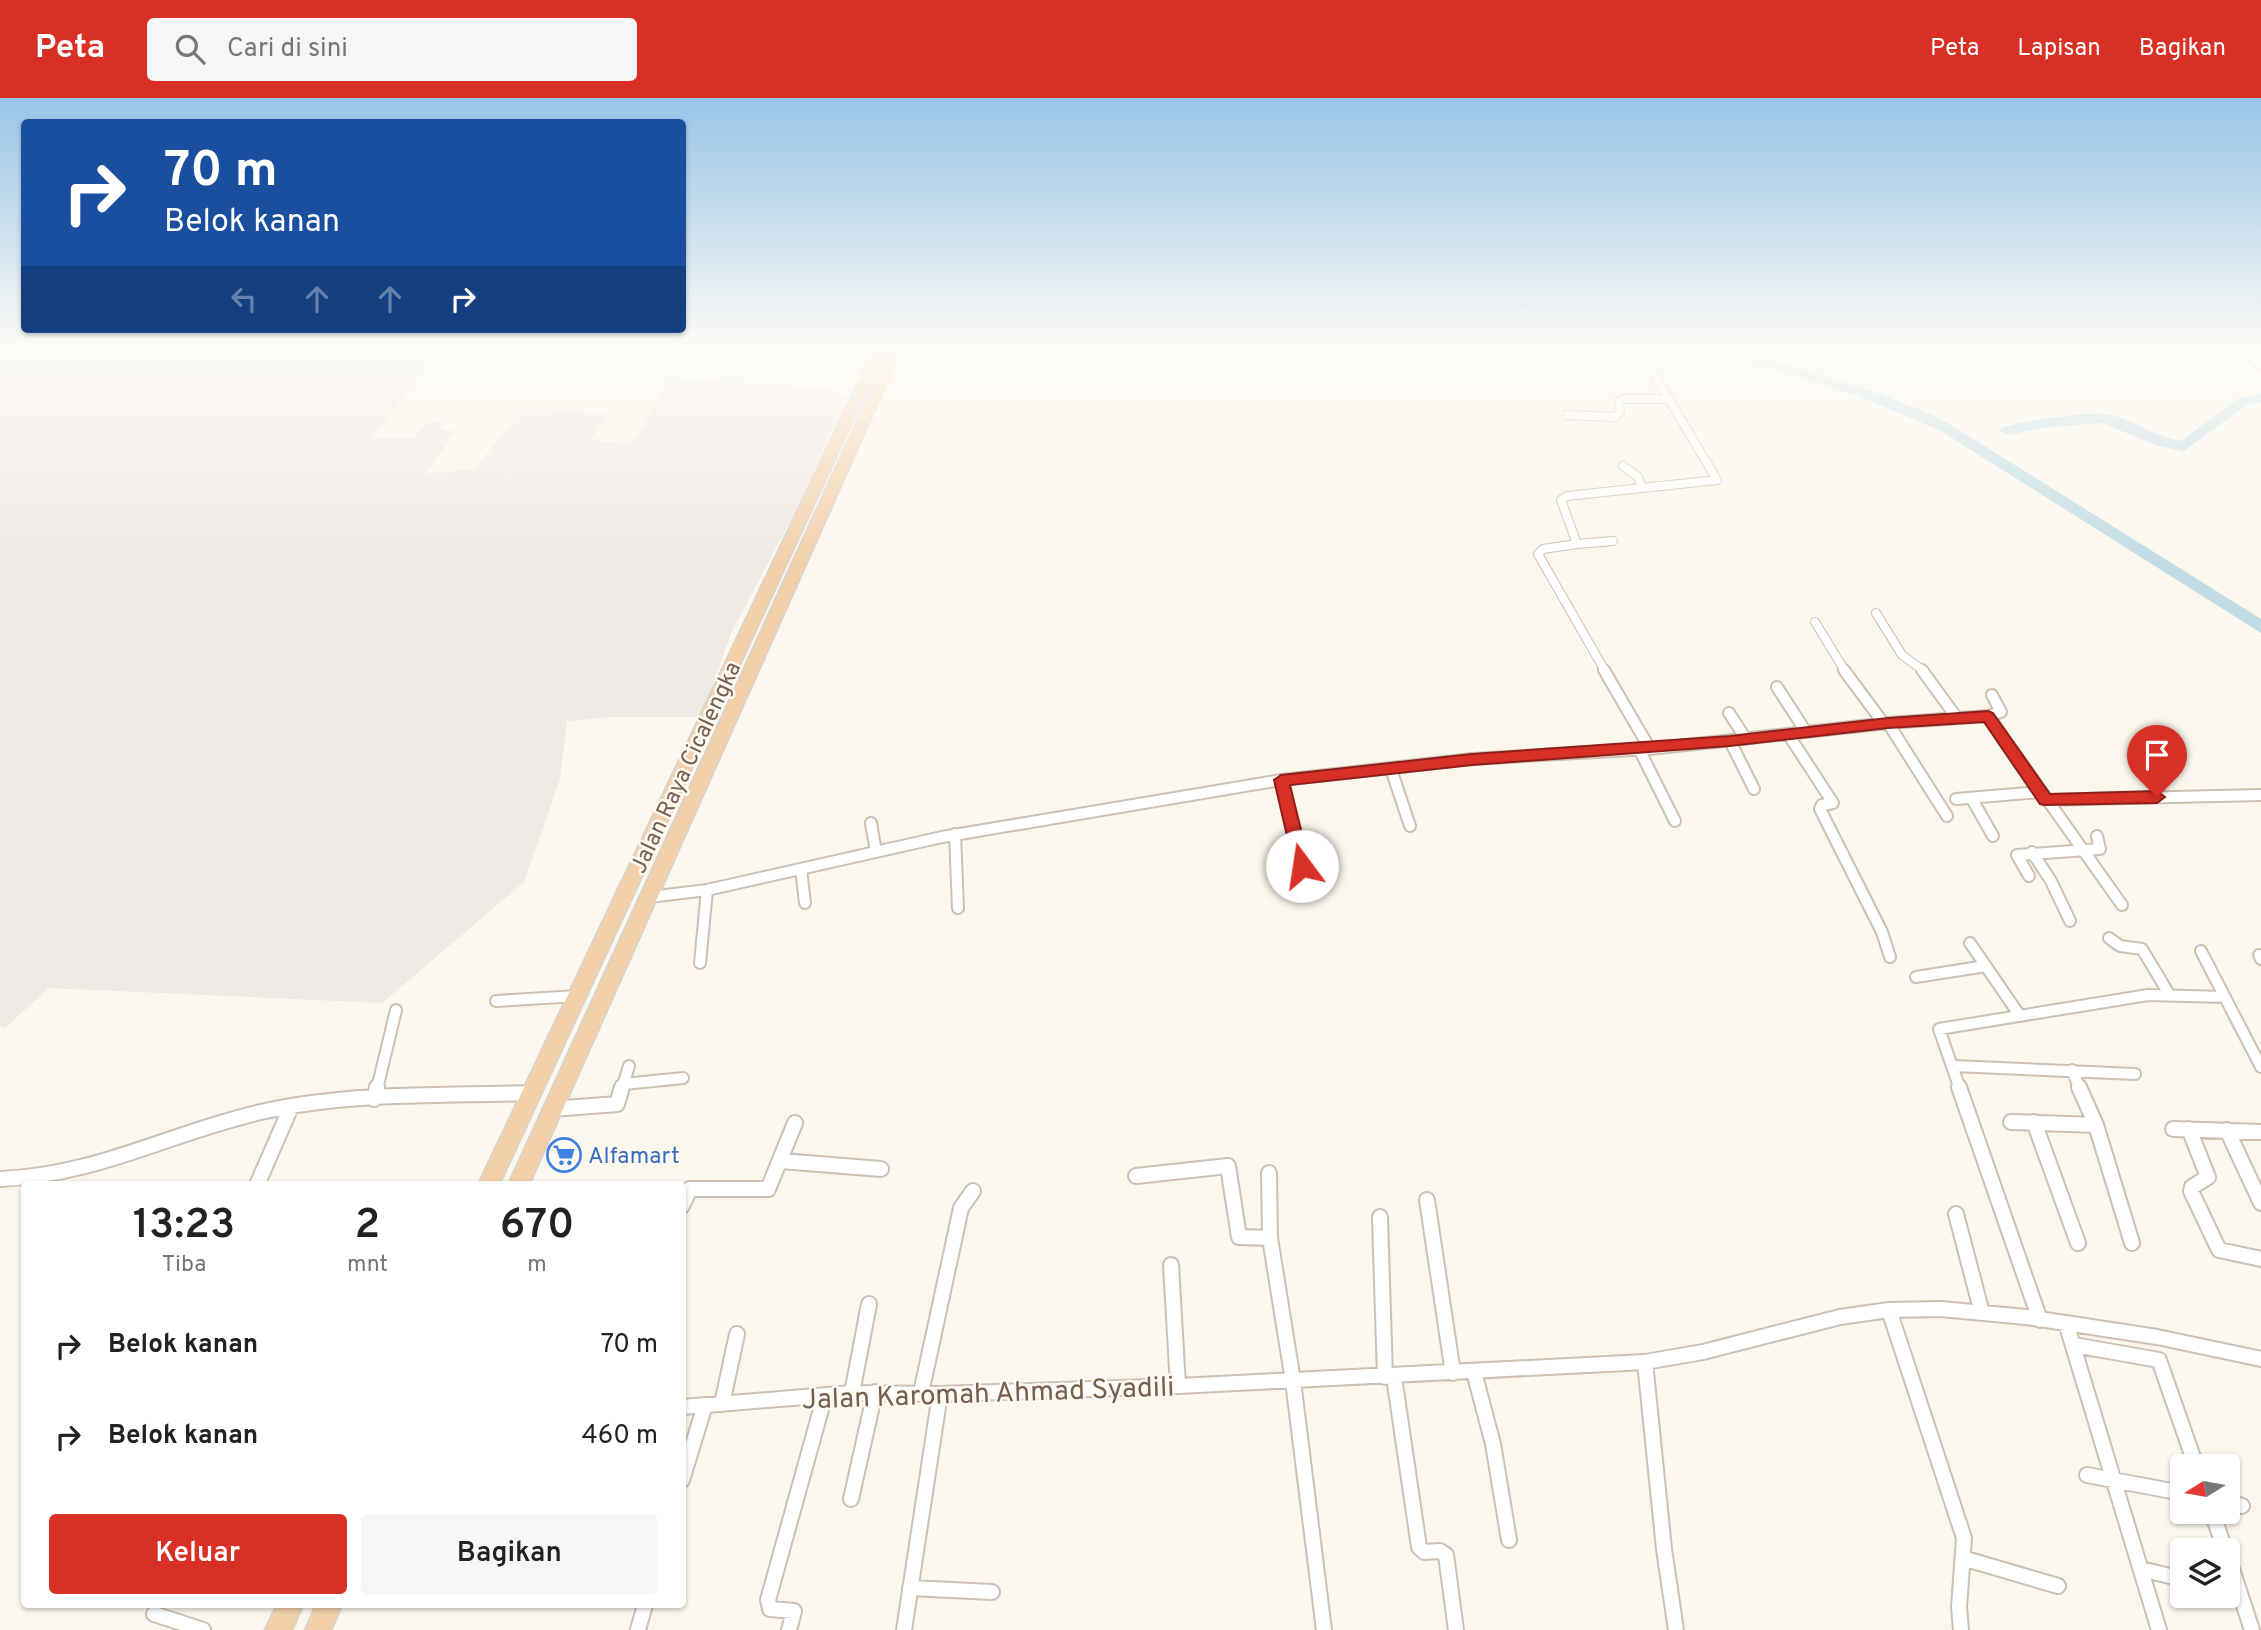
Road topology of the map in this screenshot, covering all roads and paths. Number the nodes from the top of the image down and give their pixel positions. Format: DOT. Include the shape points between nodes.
graph roads {
  1 [pos="847,420"];
  2 [pos="863,420"];
  3 [pos="1682,420"];
  4 [pos="1623,466"];
  5 [pos="1642,488"];
  6 [pos="1614,541"];
  7 [pos="1577,544"];
  8 [pos="1876,613"];
  9 [pos="1815,622"];
  10 [pos="1777,687"];
  11 [pos="1993,695"];
  12 [pos="1729,713"];
  13 [pos="1988,716"];
  14 [pos="1957,718"];
  15 [pos="1886,723"];
  16 [pos="1806,732"];
  17 [pos="1788,734"];
  18 [pos="1746,739"];
  19 [pos="1730,741"];
  20 [pos="1644,749"];
  21 [pos="1391,769"];
  22 [pos="1281,780"];
  23 [pos="1755,789"];
  24 [pos="2261,795"];
  25 [pos="2043,796"];
  26 [pos="1956,799"];
  27 [pos="1972,799"];
  28 [pos="1947,816"];
  29 [pos="1675,821"];
  30 [pos="871,823"];
  31 [pos="1410,826"];
  32 [pos="955,834"];
  33 [pos="1993,836"];
  34 [pos="2098,836"];
  35 [pos="2082,851"];
  36 [pos="876,852"];
  37 [pos="2032,852"];
  38 [pos="1302,866"];
  39 [pos="801,869"];
  40 [pos="2029,876"];
  41 [pos="707,890"];
  42 [pos="649,897"];
  43 [pos="806,903"];
  44 [pos="2122,905"];
  45 [pos="958,908"];
  46 [pos="2070,921"];
  47 [pos="2109,938"];
  48 [pos="1970,943"];
  49 [pos="2202,951"];
  50 [pos="1890,957"];
  51 [pos="700,963"];
  52 [pos="1986,965"];
  53 [pos="1916,976"];
  54 [pos="2169,993"];
  55 [pos="577,996"];
  56 [pos="2225,997"];
  57 [pos="496,1001"];
  58 [pos="396,1010"];
  59 [pos="2020,1016"];
  60 [pos="565,1020"];
  61 [pos="593,1024"];
  62 [pos="629,1066"];
  63 [pos="1954,1066"];
  64 [pos="2261,1067"];
  65 [pos="2072,1070"];
  66 [pos="2135,1074"];
  67 [pos="683,1079"];
  68 [pos="624,1084"];
  69 [pos="531,1093"];
  70 [pos="374,1099"];
  71 [pos="291,1107"];
  72 [pos="552,1109"];
  73 [pos="2011,1122"];
  74 [pos="2034,1122"];
  75 [pos="795,1123"];
  76 [pos="2096,1125"];
  77 [pos="2173,1129"];
  78 [pos="2189,1129"];
  79 [pos="2227,1130"];
  80 [pos="2261,1132"];
  81 [pos="782,1161"];
  82 [pos="881,1168"];
  83 [pos="1269,1173"];
  84 [pos="1136,1176"];
  85 [pos="0,1179"];
  86 [pos="259,1181"];
  87 [pos="490,1181"];
  88 [pos="520,1181"];
  89 [pos="973,1191"];
  90 [pos="686,1194"];
  91 [pos="1427,1200"];
  92 [pos="2261,1203"];
  93 [pos="1956,1214"];
  94 [pos="1380,1217"];
  95 [pos="1270,1238"];
  96 [pos="2078,1243"];
  97 [pos="2132,1243"];
  98 [pos="2261,1259"];
  99 [pos="1171,1265"];
  100 [pos="869,1304"];
  101 [pos="1889,1310"];
  102 [pos="1982,1313"];
  103 [pos="2040,1320"];
  104 [pos="2066,1324"];
  105 [pos="737,1334"];
  106 [pos="2074,1345"];
  107 [pos="2261,1359"];
  108 [pos="1645,1362"];
  109 [pos="1474,1372"];
  110 [pos="1453,1373"];
  111 [pos="1389,1377"];
  112 [pos="1293,1381"];
  113 [pos="1178,1386"];
  114 [pos="875,1392"];
  115 [pos="852,1393"];
  116 [pos="921,1393"];
  117 [pos="940,1394"];
  118 [pos="825,1395"];
  119 [pos="722,1404"];
  120 [pos="705,1405"];
  121 [pos="686,1407"];
  122 [pos="2192,1454"];
  123 [pos="686,1467"];
  124 [pos="2087,1475"];
  125 [pos="2114,1481"];
  126 [pos="2170,1491"];
  127 [pos="852,1499"];
  128 [pos="1509,1539"];
  129 [pos="1966,1559"];
  130 [pos="2141,1569"];
  131 [pos="2170,1576"];
  132 [pos="2058,1587"];
  133 [pos="910,1588"];
  134 [pos="992,1592"];
  135 [pos="2240,1603"];
  136 [pos="289,1608"];
  137 [pos="328,1608"];
  138 [pos="644,1608"];
  139 [pos="154,1614"];
  140 [pos="204,1630"];
  141 [pos="278,1630"];
  142 [pos="318,1630"];
  143 [pos="638,1630"];
  144 [pos="789,1630"];
  145 [pos="904,1630"];
  146 [pos="1324,1630"];
  147 [pos="1456,1630"];
  148 [pos="1676,1630"];
  149 [pos="1961,1630"];
  150 [pos="2159,1630"];
  151 [pos="2252,1630"];
  1 -- 55 [label="highway, Jalan Raya Cicalengka"];
  2 -- 42 [label="highway, Jalan Raya Cicalengka"];
  3 -- 5 [label="street" via="1717,480"];
  4 -- 5 [label="street" via="1638,477"];
  5 -- 7 [label="street" via="1561,500"];
  6 -- 7 [label="street"];
  7 -- 20 [label="street" via="1543,549 1538,554"];
  8 -- 14 [label="street" via="1902,655 1923,670"];
  9 -- 15 [label="street" via="1844,670"];
  10 -- 16 [label="street"];
  11 -- 13 [label="street" via="2001,712"];
  12 -- 18 [label="street"];
  13 -- 14 [label="street"];
  13 -- 25 [label="street"];
  14 -- 15 [label="street"];
  15 -- 16 [label="street"];
  15 -- 28 [label="street"];
  16 -- 17 [label="street"];
  17 -- 18 [label="street"];
  17 -- 50 [label="street" via="1833,804 1820,809"];
  18 -- 19 [label="street"];
  19 -- 20 [label="street"];
  19 -- 23 [label="street"];
  20 -- 21 [label="street"];
  20 -- 29 [label="street"];
  21 -- 22 [label="street"];
  21 -- 31 [label="street"];
  22 -- 32 [label="street"];
  22 -- 38 [label="street"];
  24 -- 25 [label="street"];
  25 -- 27 [label="street"];
  25 -- 35 [label="street"];
  26 -- 27 [label="street"];
  27 -- 33 [label="street"];
  30 -- 36 [label="street"];
  32 -- 36 [label="street"];
  32 -- 45 [label="street"];
  34 -- 35 [label="street" via="2101,848"];
  35 -- 37 [label="street"];
  35 -- 44 [label="street"];
  36 -- 39 [label="street"];
  37 -- 40 [label="street" via="2017,856"];
  37 -- 46 [label="street"];
  39 -- 41 [label="street"];
  39 -- 43 [label="street"];
  41 -- 42 [label="street"];
  41 -- 51 [label="street"];
  42 -- 61 [label="highway, Jalan Raya Cicalengka"];
  47 -- 54 [label="street" via="2116,945 2136,946 2147,953"];
  48 -- 52 [label="street"];
  49 -- 56 [label="street"];
  52 -- 53 [label="street"];
  52 -- 59 [label="street"];
  54 -- 56 [label="street"];
  54 -- 59 [label="street"];
  55 -- 57 [label="street"];
  55 -- 60 [label="highway, Jalan Raya Cicalengka"];
  56 -- 64 [label="street"];
  58 -- 70 [label="street"];
  59 -- 63 [label="street" via="1940,1028"];
  60 -- 61 [label="highway"];
  60 -- 69 [label="highway, Jalan Raya Cicalengka"];
  61 -- 72 [label="highway, Jalan Raya Cicalengka"];
  62 -- 68 [label="street"];
  63 -- 65 [label="street"];
  63 -- 103 [label="street"];
  65 -- 66 [label="street"];
  65 -- 76 [label="street"];
  67 -- 68 [label="street"];
  68 -- 72 [label="street" via="617,1104"];
  69 -- 70 [label="street"];
  69 -- 87 [label="highway, Jalan Raya Cicalengka"];
  70 -- 71 [label="street"];
  71 -- 85 [label="street" via="261,1112 83,1168 31,1180"];
  71 -- 86 [label="street"];
  72 -- 88 [label="highway, Jalan Raya Cicalengka"];
  73 -- 74 [label="street"];
  74 -- 76 [label="street"];
  74 -- 96 [label="street"];
  75 -- 81 [label="street"];
  76 -- 97 [label="street"];
  77 -- 78 [label="street"];
  78 -- 79 [label="street"];
  78 -- 98 [label="street" via="2208,1177 2191,1191 2215,1245 2223,1253"];
  79 -- 80 [label="street"];
  79 -- 92 [label="street"];
  81 -- 82 [label="street"];
  81 -- 90 [label="street" via="768,1189 690,1189"];
  83 -- 95 [label="street"];
  84 -- 95 [label="street" via="1228,1166 1239,1237"];
  89 -- 116 [label="street" via="961,1208"];
  91 -- 110 [label="street"];
  93 -- 102 [label="street"];
  94 -- 111 [label="street"];
  95 -- 112 [label="street"];
  99 -- 113 [label="street"];
  100 -- 115 [label="street"];
  101 -- 102 [label="street, Jalan Karomah Ahmad Syadili"];
  101 -- 108 [label="street, Jalan Karomah Ahmad Syadili"];
  101 -- 129 [label="street" via="1952,1496"];
  102 -- 103 [label="street, Jalan Karomah Ahmad Syadili"];
  103 -- 104 [label="street, Jalan Karomah Ahmad Syadili"];
  104 -- 106 [label="street"];
  104 -- 107 [label="street, Jalan Karomah Ahmad Syadili" via="2182,1341"];
  105 -- 119 [label="street"];
  106 -- 122 [label="street" via="2159,1360"];
  106 -- 125 [label="street"];
  108 -- 109 [label="street, Jalan Karomah Ahmad Syadili"];
  108 -- 148 [label="street"];
  109 -- 110 [label="street, Jalan Karomah Ahmad Syadili"];
  109 -- 128 [label="street" via="1493,1444"];
  110 -- 111 [label="street, Jalan Karomah Ahmad Syadili"];
  111 -- 112 [label="street, Jalan Karomah Ahmad Syadili"];
  111 -- 147 [label="street" via="1419,1547 1446,1555"];
  112 -- 113 [label="street, Jalan Karomah Ahmad Syadili"];
  112 -- 146 [label="street"];
  113 -- 117 [label="street, Jalan Karomah Ahmad Syadili"];
  114 -- 115 [label="street, Jalan Karomah Ahmad Syadili"];
  114 -- 116 [label="street, Jalan Karomah Ahmad Syadili"];
  114 -- 127 [label="street"];
  115 -- 118 [label="street, Jalan Karomah Ahmad Syadili"];
  116 -- 117 [label="street, Jalan Karomah Ahmad Syadili"];
  117 -- 133 [label="street"];
  118 -- 119 [label="street, Jalan Karomah Ahmad Syadili"];
  118 -- 144 [label="street" via="768,1600 770,1609 794,1611"];
  119 -- 120 [label="street, Jalan Karomah Ahmad Syadili"];
  120 -- 121 [label="street, Jalan Karomah Ahmad Syadili"];
  120 -- 123 [label="street"];
  124 -- 125 [label="street"];
  125 -- 126 [label="street"];
  125 -- 130 [label="street"];
  129 -- 132 [label="street"];
  129 -- 149 [label="street" via="1956,1608"];
  130 -- 131 [label="street"];
  130 -- 150 [label="street"];
  133 -- 134 [label="street"];
  133 -- 145 [label="street"];
  135 -- 151 [label="street"];
  136 -- 141 [label="highway"];
  137 -- 142 [label="highway"];
  138 -- 143 [label="street"];
  139 -- 140 [label="street"];
}
